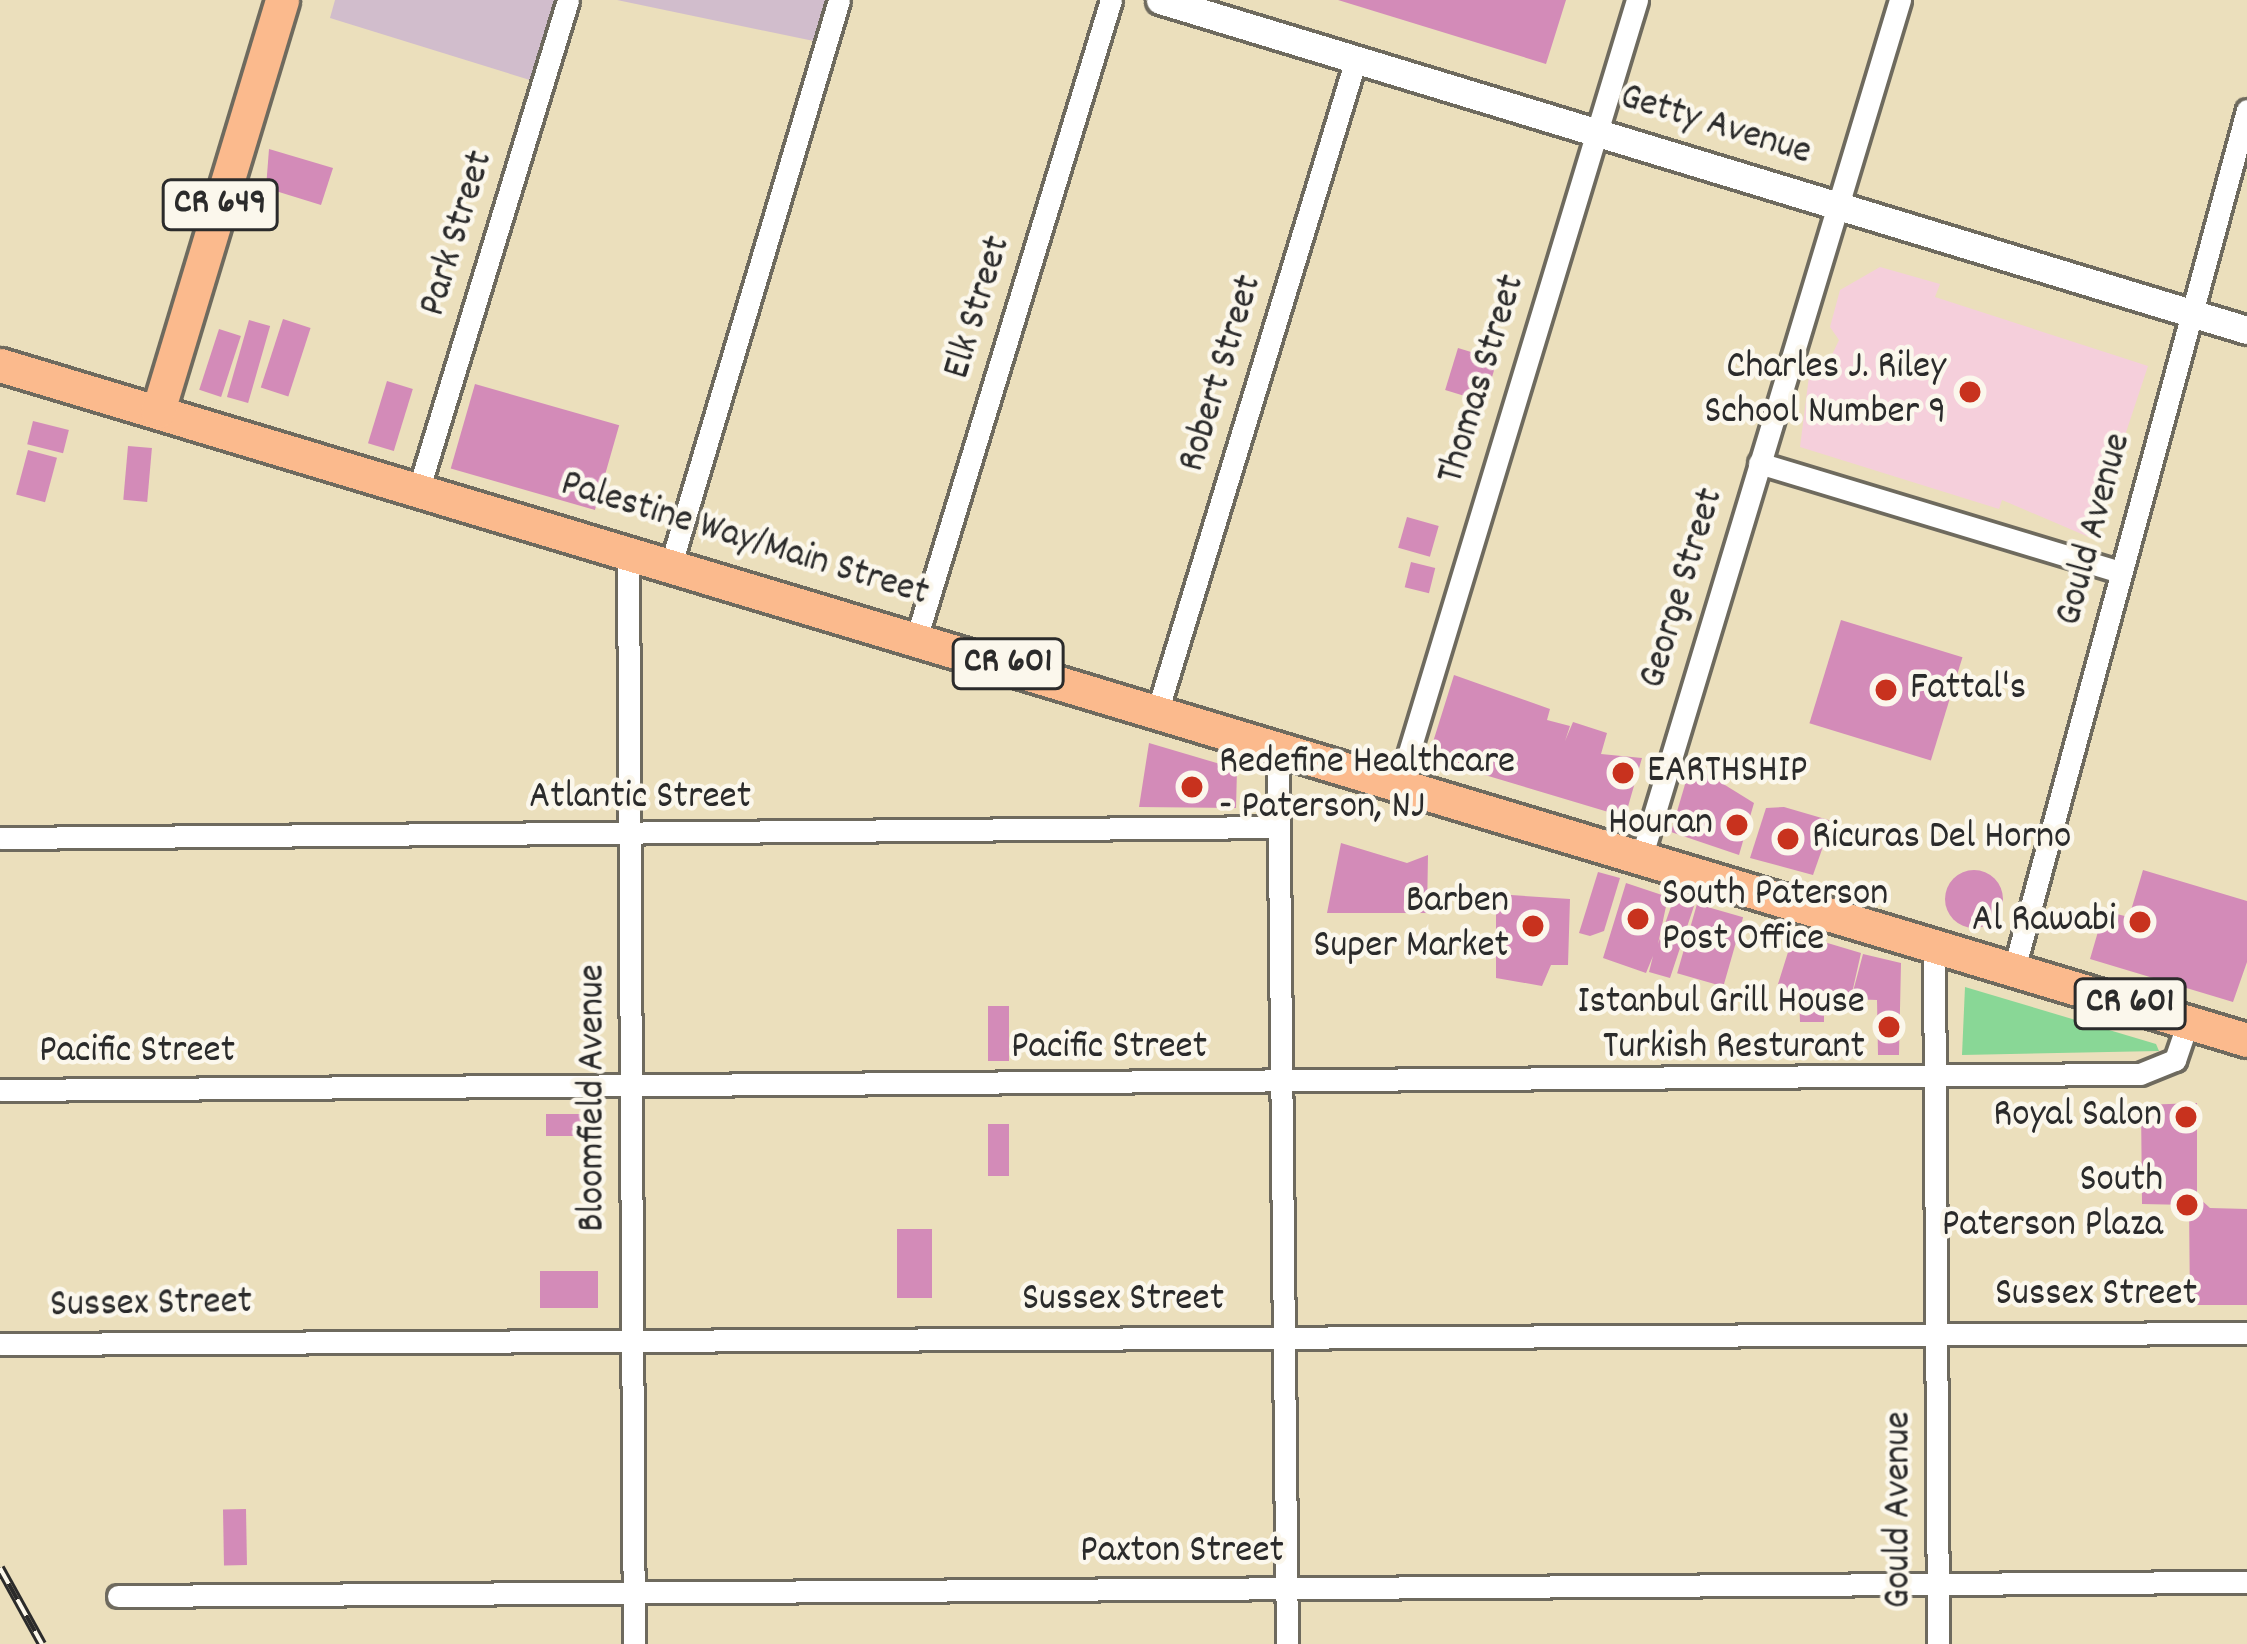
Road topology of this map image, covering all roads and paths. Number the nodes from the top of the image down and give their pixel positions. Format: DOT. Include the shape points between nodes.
graph roads {
  1 [pos="282,0"];
  2 [pos="568,0"];
  3 [pos="839,0"];
  4 [pos="1112,0"];
  5 [pos="1160,0"];
  6 [pos="1637,0"];
  7 [pos="1900,0"];
  8 [pos="1356,59"];
  9 [pos="2247,110"];
  10 [pos="1596,132"];
  11 [pos="1836,205"];
  12 [pos="2192,313"];
  13 [pos="2247,330"];
  14 [pos="0,365"];
  15 [pos="158,411"];
  16 [pos="1759,463"];
  17 [pos="419,488"];
  18 [pos="628,551"];
  19 [pos="671,563"];
  20 [pos="2121,572"];
  21 [pos="917,637"];
  22 [pos="1158,709"];
  23 [pos="1278,745"];
  24 [pos="1400,782"];
  25 [pos="1280,827"];
  26 [pos="630,836"];
  27 [pos="0,838"];
  28 [pos="1642,855"];
  29 [pos="1934,944"];
  30 [pos="2014,969"];
  31 [pos="2188,1022"];
  32 [pos="2247,1040"];
  33 [pos="1935,1080"];
  34 [pos="1284,1084"];
  35 [pos="631,1087"];
  36 [pos="0,1090"];
  37 [pos="1936,1332"];
  38 [pos="2247,1333"];
  39 [pos="1286,1337"];
  40 [pos="632,1340"];
  41 [pos="0,1344"];
  42 [pos="2247,1582"];
  43 [pos="1937,1585"];
  44 [pos="1286,1589"];
  45 [pos="633,1592"];
  46 [pos="118,1596"];
  47 [pos="634,1644"];
  48 [pos="1287,1644"];
  49 [pos="1938,1644"];
  1 -- 15 [label="main road, CR 649"];
  2 -- 17 [label="street, Park Street"];
  3 -- 19 [label="street"];
  4 -- 21 [label="street, Elk Street"];
  5 -- 8 [label="street, Getty Avenue"];
  6 -- 10 [label="street, Thomas Street"];
  7 -- 11 [label="street, George Street"];
  8 -- 10 [label="street, Getty Avenue"];
  8 -- 22 [label="street, Robert Street"];
  9 -- 12 [label="street, Gould Avenue"];
  10 -- 11 [label="street, Getty Avenue"];
  10 -- 24 [label="street, Thomas Street"];
  11 -- 12 [label="street, Getty Avenue"];
  11 -- 16 [label="street, George Street"];
  12 -- 13 [label="street, Getty Avenue"];
  12 -- 20 [label="street, Gould Avenue"];
  14 -- 15 [label="main road, Palestine Way/Main Street / CR 601"];
  15 -- 17 [label="main road, Palestine Way/Main Street / CR 601"];
  16 -- 20 [label="street"];
  16 -- 28 [label="street, George Street"];
  17 -- 18 [label="main road, Palestine Way/Main Street / CR 601"];
  18 -- 19 [label="main road, Palestine Way/Main Street / CR 601"];
  18 -- 26 [label="street, Bloomfield Avenue"];
  19 -- 21 [label="main road, Palestine Way/Main Street / CR 601"];
  20 -- 30 [label="street, Gould Avenue"];
  21 -- 22 [label="main road, Palestine Way/Main Street / CR 601"];
  22 -- 23 [label="main road, Palestine Way/Main Street / CR 601"];
  23 -- 24 [label="main road, Palestine Way/Main Street / CR 601"];
  23 -- 25 [label="street"];
  24 -- 28 [label="main road, Palestine Way/Main Street / CR 601"];
  25 -- 26 [label="street, Atlantic Street"];
  25 -- 34 [label="street"];
  26 -- 27 [label="street, Atlantic Street"];
  26 -- 35 [label="street, Bloomfield Avenue"];
  28 -- 29 [label="main road, Palestine Way/Main Street / CR 601"];
  29 -- 30 [label="main road, Palestine Way/Main Street / CR 601"];
  29 -- 33 [label="street, Gould Avenue"];
  30 -- 31 [label="main road, CR 601"];
  31 -- 32 [label="main road, CR 601"];
  31 -- 33 [label="street, Pacific Street" via="2175,1060 2140,1074"];
  33 -- 34 [label="street, Pacific Street"];
  33 -- 37 [label="street, Gould Avenue"];
  34 -- 35 [label="street, Pacific Street"];
  34 -- 39 [label="street"];
  35 -- 36 [label="street, Pacific Street"];
  35 -- 40 [label="street, Bloomfield Avenue"];
  37 -- 38 [label="street, Sussex Street"];
  37 -- 39 [label="street, Sussex Street"];
  37 -- 43 [label="street, Gould Avenue"];
  39 -- 40 [label="street, Sussex Street"];
  39 -- 44 [label="street"];
  40 -- 41 [label="street, Sussex Street"];
  40 -- 45 [label="street, Bloomfield Avenue"];
  42 -- 43 [label="street, Paxton Street"];
  43 -- 44 [label="street, Paxton Street"];
  43 -- 49 [label="street, Gould Avenue"];
  44 -- 45 [label="street, Paxton Street"];
  44 -- 48 [label="street"];
  45 -- 46 [label="street, Paxton Street"];
  45 -- 47 [label="street, Bloomfield Avenue"];
}
